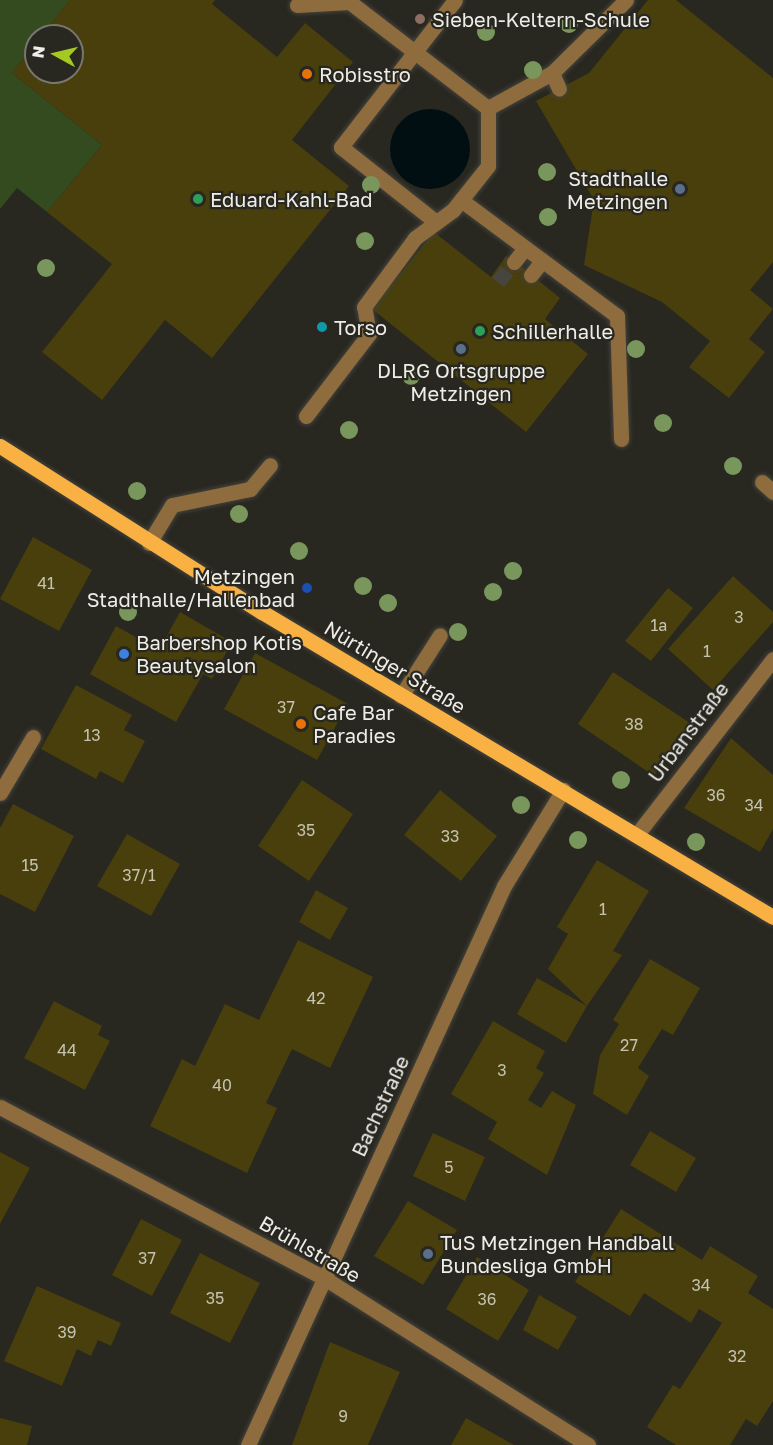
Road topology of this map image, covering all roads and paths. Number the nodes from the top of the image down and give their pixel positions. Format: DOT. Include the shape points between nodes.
graph roads {
  1 [pos="455,0"];
  2 [pos="626,0"];
  3 [pos="348,1"];
  4 [pos="297,5"];
  5 [pos="415,52"];
  6 [pos="552,73"];
  7 [pos="559,89"];
  8 [pos="488,108"];
  9 [pos="461,200"];
  10 [pos="436,222"];
  11 [pos="525,248"];
  12 [pos="542,261"];
  13 [pos="514,262"];
  14 [pos="531,275"];
  15 [pos="306,416"];
  16 [pos="621,439"];
  17 [pos="0,446"];
  18 [pos="270,465"];
  19 [pos="149,543"];
  20 [pos="440,635"];
  21 [pos="773,658"];
  22 [pos="401,696"];
  23 [pos="33,737"];
  24 [pos="563,790"];
  25 [pos="0,793"];
  26 [pos="638,833"];
  27 [pos="773,917"];
  28 [pos="0,1107"];
  29 [pos="321,1276"];
  30 [pos="248,1445"];
  31 [pos="588,1445"];
  1 -- 5 [label="street"];
  2 -- 6 [label="street"];
  3 -- 4 [label="street"];
  3 -- 5 [label="street"];
  5 -- 8 [label="street"];
  5 -- 10 [label="street" via="341,147"];
  6 -- 7 [label="street"];
  6 -- 8 [label="street"];
  8 -- 9 [label="street" via="488,166"];
  9 -- 10 [label="street"];
  9 -- 11 [label="street"];
  10 -- 15 [label="street" via="415,238 364,307 369,334"];
  11 -- 12 [label="street"];
  11 -- 13 [label="street"];
  12 -- 14 [label="street"];
  12 -- 16 [label="street" via="617,316"];
  17 -- 19 [label="main road, Nürtinger Straße"];
  18 -- 19 [label="street" via="250,489 172,505"];
  19 -- 22 [label="main road, Nürtinger Straße"];
  20 -- 22 [label="street"];
  21 -- 26 [label="street, Urbanstraße"];
  22 -- 24 [label="main road, Nürtinger Straße"];
  23 -- 25 [label="street"];
  24 -- 26 [label="main road, Nürtinger Straße"];
  24 -- 29 [label="street, Bachstraße" via="504,886"];
  26 -- 27 [label="main road, Nürtinger Straße"];
  28 -- 29 [label="street, Brühlstraße"];
  29 -- 30 [label="street, Bachstraße"];
  29 -- 31 [label="street, Brühlstraße"];
}
